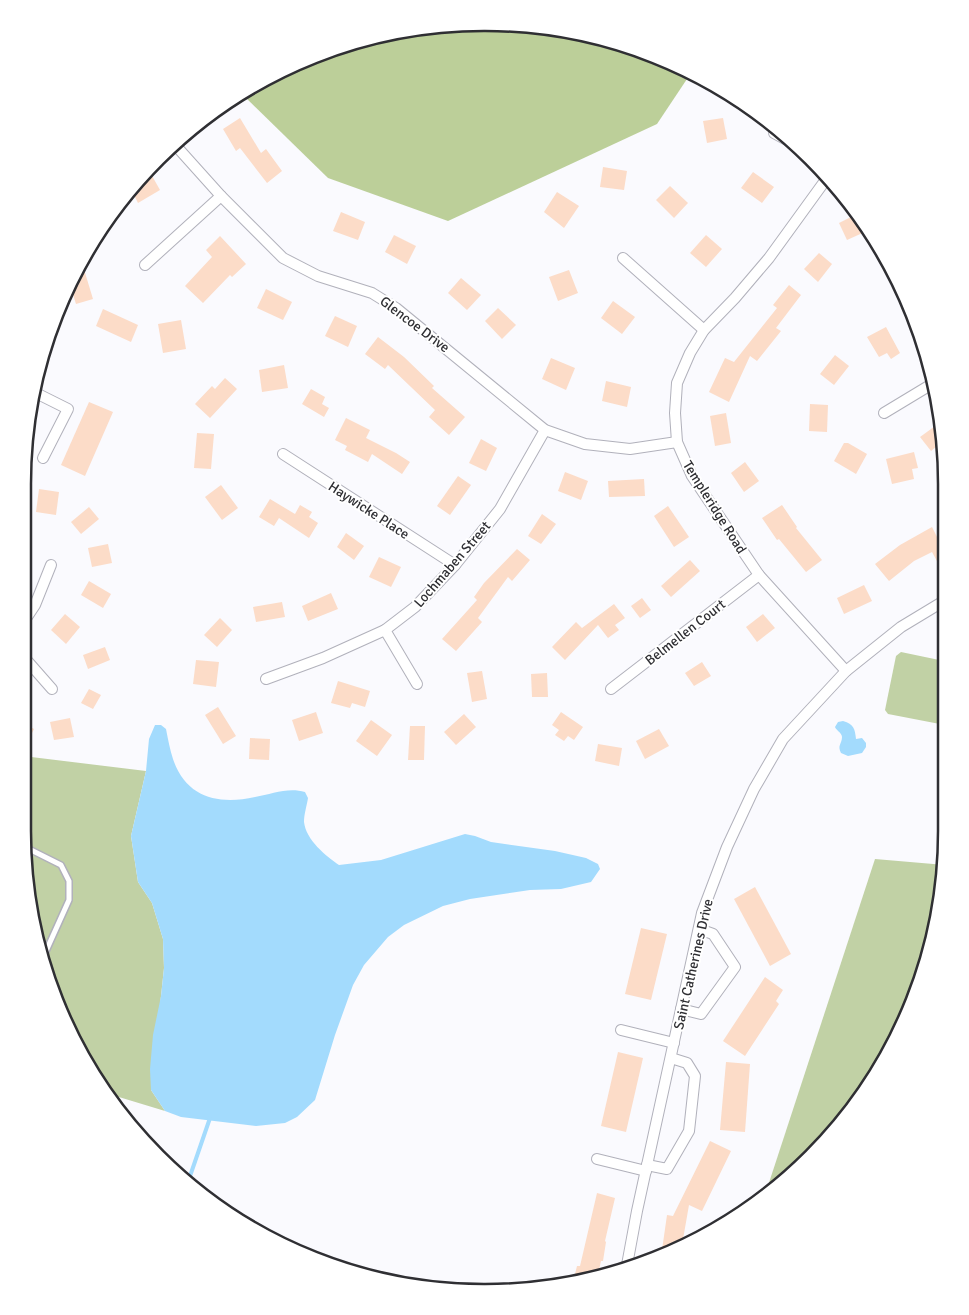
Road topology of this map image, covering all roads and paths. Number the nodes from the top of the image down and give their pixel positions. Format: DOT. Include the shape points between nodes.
graph roads {
  1 [pos="179,150"];
  2 [pos="823,184"];
  3 [pos="221,196"];
  4 [pos="623,258"];
  5 [pos="146,265"];
  6 [pos="704,330"];
  7 [pos="927,387"];
  8 [pos="40,395"];
  9 [pos="884,413"];
  10 [pos="545,430"];
  11 [pos="677,442"];
  12 [pos="283,454"];
  13 [pos="43,458"];
  14 [pos="51,565"];
  15 [pos="455,565"];
  16 [pos="759,575"];
  17 [pos="938,604"];
  18 [pos="31,611"];
  19 [pos="385,630"];
  20 [pos="31,665"];
  21 [pos="846,671"];
  22 [pos="266,679"];
  23 [pos="417,684"];
  24 [pos="52,689"];
  25 [pos="611,689"];
  26 [pos="32,850"];
  27 [pos="699,928"];
  28 [pos="47,949"];
  29 [pos="681,1009"];
  30 [pos="620,1030"];
  31 [pos="674,1043"];
  32 [pos="671,1058"];
  33 [pos="596,1159"];
  34 [pos="647,1168"];
  35 [pos="628,1261"];
  1 -- 3 [label="street, Glencoe Drive"];
  2 -- 6 [label="street, Templeridge Road" via="769,258"];
  3 -- 5 [label="street"];
  3 -- 10 [label="street, Glencoe Drive" via="283,258 318,276 372,292"];
  4 -- 6 [label="street"];
  6 -- 11 [label="street, Templeridge Road" via="677,383"];
  7 -- 9 [label="street"];
  8 -- 13 [label="street" via="68,409"];
  10 -- 11 [label="street, Glencoe Drive" via="585,444 630,449"];
  10 -- 15 [label="street, Lochmaben Street" via="500,509"];
  11 -- 16 [label="street, Templeridge Road" via="692,476"];
  12 -- 15 [label="street, Haywicke Place"];
  14 -- 18 [label="street"];
  15 -- 19 [label="street, Lochmaben Street" via="415,607"];
  16 -- 21 [label="street, Templeridge Road"];
  16 -- 25 [label="street, Belmellen Court"];
  17 -- 21 [label="street, Saint Catherines Drive" via="900,628"];
  19 -- 22 [label="street, Lochmaben Street"];
  19 -- 23 [label="street"];
  20 -- 24 [label="street"];
  21 -- 27 [label="street, Saint Catherines Drive" via="783,739 754,789 726,847"];
  26 -- 28 [label="lane" via="61,865 69,881 69,900"];
  27 -- 29 [label="street, Saint Catherines Drive"];
  27 -- 29 [label="street" via="713,934 735,967 701,1014"];
  29 -- 31 [label="street, Saint Catherines Drive"];
  30 -- 31 [label="street"];
  31 -- 32 [label="street, Saint Catherines Drive"];
  32 -- 34 [label="street, Saint Catherines Drive"];
  32 -- 34 [label="street" via="686,1063 695,1076 690,1131 667,1169"];
  33 -- 34 [label="street"];
  34 -- 35 [label="street, Saint Catherines Drive"];
}
